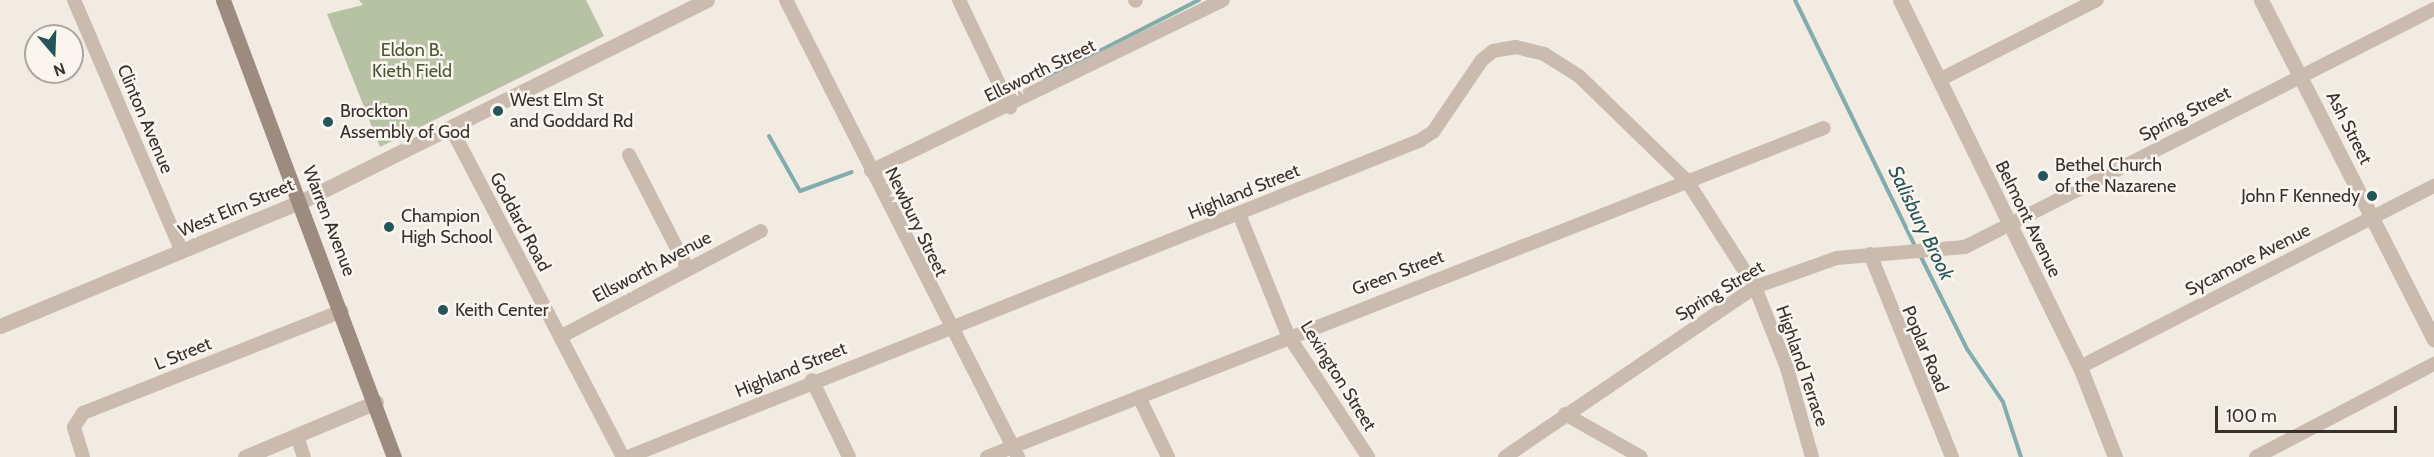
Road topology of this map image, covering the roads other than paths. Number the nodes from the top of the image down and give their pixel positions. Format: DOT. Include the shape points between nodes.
graph roads {
  1 [pos="74,0"];
  2 [pos="223,0"];
  3 [pos="707,0"];
  4 [pos="786,0"];
  5 [pos="959,0"];
  6 [pos="1222,0"];
  7 [pos="1900,0"];
  8 [pos="2097,0"];
  9 [pos="2261,0"];
  10 [pos="2428,7"];
  11 [pos="2299,76"];
  12 [pos="1939,80"];
  13 [pos="1010,107"];
  14 [pos="1824,128"];
  15 [pos="452,130"];
  16 [pos="629,155"];
  17 [pos="871,171"];
  18 [pos="1687,181"];
  19 [pos="2434,186"];
  20 [pos="302,201"];
  21 [pos="1239,214"];
  22 [pos="2372,216"];
  23 [pos="2008,225"];
  24 [pos="761,231"];
  25 [pos="182,252"];
  26 [pos="1870,254"];
  27 [pos="687,266"];
  28 [pos="1755,287"];
  29 [pos="342,311"];
  30 [pos="0,326"];
  31 [pos="949,327"];
  32 [pos="1288,335"];
  33 [pos="560,337"];
  34 [pos="2434,339"];
  35 [pos="2434,364"];
  36 [pos="2080,367"];
  37 [pos="812,380"];
  38 [pos="1139,397"];
  39 [pos="376,402"];
  40 [pos="1565,414"];
  41 [pos="297,436"];
  42 [pos="1016,452"];
  43 [pos="83,457"];
  44 [pos="245,457"];
  45 [pos="304,457"];
  46 [pos="394,457"];
  47 [pos="626,457"];
  48 [pos="849,457"];
  49 [pos="987,457"];
  50 [pos="1168,457"];
  51 [pos="1368,457"];
  52 [pos="1505,457"];
  53 [pos="1641,457"];
  54 [pos="1812,457"];
  55 [pos="1952,457"];
  56 [pos="2115,457"];
  57 [pos="2256,457"];
  1 -- 25 [label="street, Clinton Avenue"];
  2 -- 20 [label="main road, Warren Avenue"];
  3 -- 15 [label="street, West Elm Street"];
  4 -- 17 [label="street, Newbury Street"];
  5 -- 13 [label="street"];
  6 -- 13 [label="street, Ellsworth Street"];
  7 -- 12 [label="street, Belmont Avenue"];
  8 -- 12 [label="street"];
  9 -- 11 [label="street, Ash Street"];
  10 -- 11 [label="street, Spring Street"];
  11 -- 22 [label="street, Ash Street"];
  11 -- 23 [label="street, Spring Street"];
  12 -- 23 [label="street, Belmont Avenue"];
  13 -- 17 [label="street, Ellsworth Street"];
  14 -- 18 [label="street, Green Street"];
  15 -- 20 [label="street, West Elm Street"];
  15 -- 33 [label="street, Goddard Road"];
  16 -- 27 [label="street"];
  17 -- 31 [label="street, Newbury Street"];
  18 -- 21 [label="street, Highland Street" via="1578,76 1544,54 1516,47 1493,51 1482,60 1433,132 1419,141"];
  18 -- 28 [label="street, Highland Street"];
  18 -- 32 [label="street, Green Street"];
  19 -- 22 [label="street, Sycamore Avenue"];
  20 -- 25 [label="street, West Elm Street"];
  20 -- 29 [label="main road, Warren Avenue"];
  21 -- 31 [label="street, Highland Street"];
  21 -- 32 [label="street, Lexington Street"];
  22 -- 34 [label="street, Ash Street"];
  22 -- 36 [label="street, Sycamore Avenue"];
  23 -- 26 [label="street, Spring Street" via="1965,247 1931,253"];
  23 -- 36 [label="street, Belmont Avenue"];
  24 -- 27 [label="street, Ellsworth Avenue"];
  25 -- 30 [label="street, West Elm Street"];
  26 -- 28 [label="street, Spring Street" via="1811,264"];
  26 -- 55 [label="street, Poplar Road"];
  27 -- 33 [label="street, Ellsworth Avenue"];
  28 -- 40 [label="street, Spring Street"];
  28 -- 54 [label="street, Highland Terrace" via="1790,376"];
  29 -- 39 [label="main road, Warren Avenue"];
  29 -- 43 [label="street, L Street" via="83,413 74,427"];
  31 -- 37 [label="street, Highland Street"];
  31 -- 42 [label="street, Newbury Street"];
  32 -- 38 [label="street, Green Street"];
  32 -- 51 [label="street, Lexington Street"];
  33 -- 47 [label="street, Goddard Road"];
  35 -- 57 [label="street"];
  36 -- 56 [label="street, Belmont Avenue"];
  37 -- 47 [label="street, Highland Street"];
  37 -- 48 [label="street"];
  38 -- 42 [label="street, Green Street"];
  38 -- 50 [label="street"];
  39 -- 41 [label="street"];
  39 -- 46 [label="main road, Warren Avenue"];
  40 -- 52 [label="street, Spring Street"];
  40 -- 53 [label="street"];
  41 -- 44 [label="street"];
  41 -- 45 [label="street"];
  42 -- 49 [label="street, Green Street"];
}
